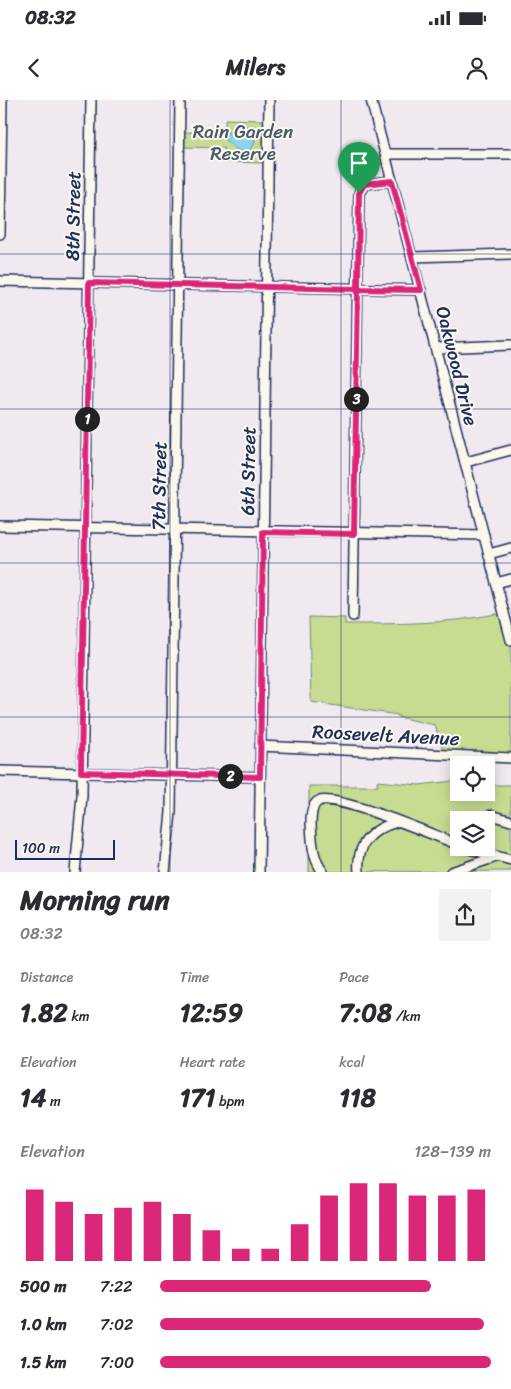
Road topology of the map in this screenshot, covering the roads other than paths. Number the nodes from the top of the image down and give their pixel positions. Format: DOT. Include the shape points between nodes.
graph roads {
  1 [pos="2,100"];
  2 [pos="91,100"];
  3 [pos="180,100"];
  4 [pos="269,100"];
  5 [pos="371,100"];
  6 [pos="386,154"];
  7 [pos="511,154"];
  8 [pos="392,181"];
  9 [pos="0,234"];
  10 [pos="511,254"];
  11 [pos="412,257"];
  12 [pos="0,281"];
  13 [pos="89,283"];
  14 [pos="178,284"];
  15 [pos="266,287"];
  16 [pos="358,289"];
  17 [pos="421,290"];
  18 [pos="511,345"];
  19 [pos="436,348"];
  20 [pos="511,450"];
  21 [pos="466,462"];
  22 [pos="0,526"];
  23 [pos="85,528"];
  24 [pos="175,529"];
  25 [pos="263,532"];
  26 [pos="354,534"];
  27 [pos="484,535"];
  28 [pos="511,548"];
  29 [pos="489,554"];
  30 [pos="511,579"];
  31 [pos="496,583"];
  32 [pos="353,616"];
  33 [pos="509,625"];
  34 [pos="511,640"];
  35 [pos="260,746"];
  36 [pos="511,758"];
  37 [pos="0,771"];
  38 [pos="81,772"];
  39 [pos="171,774"];
  40 [pos="260,777"];
  41 [pos="495,816"];
  42 [pos="511,821"];
  43 [pos="398,822"];
  44 [pos="450,840"];
  45 [pos="496,857"];
  46 [pos="511,860"];
  47 [pos="75,872"];
  48 [pos="165,872"];
  49 [pos="259,872"];
  50 [pos="323,872"];
  51 [pos="359,872"];
  52 [pos="451,872"];
  1 -- 9 [label="street"];
  2 -- 13 [label="street, 8th Street"];
  3 -- 14 [label="street, 7th Street"];
  4 -- 15 [label="street, 6th Street"];
  5 -- 6 [label="street, Oakwood Drive"];
  6 -- 7 [label="street"];
  6 -- 8 [label="street, Oakwood Drive"];
  8 -- 11 [label="street, Oakwood Drive"];
  8 -- 16 [label="street" via="364,184 359,193"];
  10 -- 11 [label="street"];
  11 -- 17 [label="street, Oakwood Drive"];
  12 -- 13 [label="street"];
  13 -- 14 [label="street"];
  13 -- 23 [label="street, 8th Street"];
  14 -- 15 [label="street"];
  14 -- 24 [label="street, 7th Street"];
  15 -- 16 [label="street"];
  15 -- 25 [label="street, 6th Street"];
  16 -- 17 [label="street"];
  16 -- 26 [label="street"];
  17 -- 19 [label="street, Oakwood Drive"];
  18 -- 19 [label="street"];
  19 -- 21 [label="street, Oakwood Drive"];
  20 -- 21 [label="street"];
  21 -- 27 [label="street, Oakwood Drive"];
  22 -- 23 [label="street"];
  23 -- 24 [label="street"];
  23 -- 38 [label="street, 8th Street"];
  24 -- 25 [label="street"];
  24 -- 39 [label="street, 7th Street"];
  25 -- 26 [label="street"];
  25 -- 35 [label="street, 6th Street"];
  26 -- 27 [label="street"];
  26 -- 32 [label="street"];
  27 -- 29 [label="street, Oakwood Drive"];
  28 -- 29 [label="street"];
  29 -- 31 [label="street, Oakwood Drive"];
  30 -- 31 [label="street"];
  31 -- 33 [label="street, Oakwood Drive"];
  33 -- 34 [label="street, Oakwood Drive"];
  35 -- 36 [label="street, Roosevelt Avenue"];
  35 -- 40 [label="street, 6th Street"];
  37 -- 38 [label="street"];
  38 -- 39 [label="street"];
  38 -- 47 [label="street, 8th Street" via="81,816"];
  39 -- 40 [label="street"];
  39 -- 48 [label="street, 7th Street"];
  40 -- 49 [label="street, 6th Street"];
  41 -- 42 [label="street"];
  43 -- 44 [label="street"];
  43 -- 50 [label="street" via="334,800 317,802 311,816 312,835 315,859"];
  43 -- 51 [label="street" via="377,830 362,846"];
  45 -- 46 [label="street"];
  45 -- 52 [label="street"];
}
